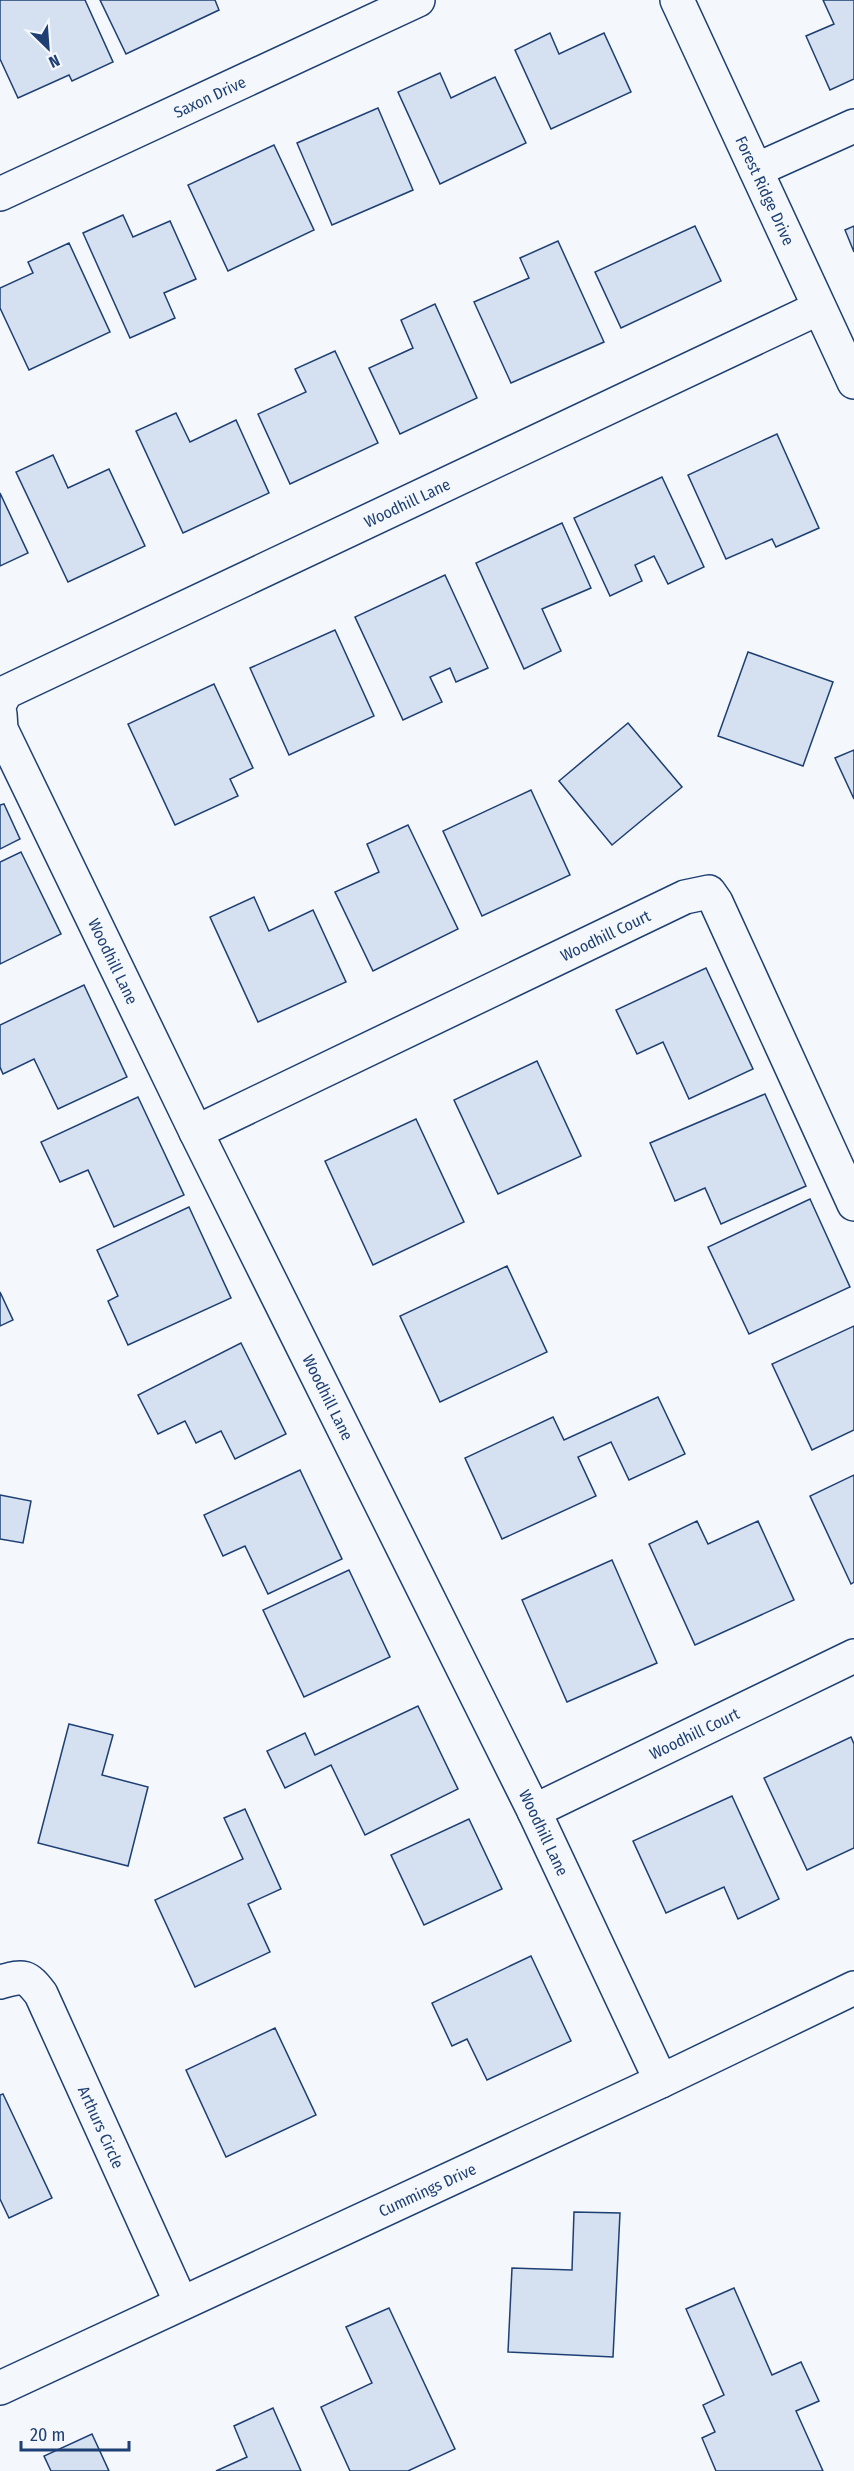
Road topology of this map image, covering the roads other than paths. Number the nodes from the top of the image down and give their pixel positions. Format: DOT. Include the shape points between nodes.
graph roads {
  1 [pos="418,0"];
  2 [pos="677,0"];
  3 [pos="854,126"];
  4 [pos="756,171"];
  5 [pos="0,194"];
  6 [pos="819,308"];
  7 [pos="854,382"];
  8 [pos="0,703"];
  9 [pos="0,714"];
  10 [pos="196,1132"];
  11 [pos="854,1204"];
  12 [pos="854,1656"];
  13 [pos="534,1810"];
  14 [pos="0,1982"];
  15 [pos="854,1988"];
  16 [pos="661,2081"];
  17 [pos="181,2303"];
  18 [pos="0,2388"];
  1 -- 5 [label="street, Saxon Drive"];
  2 -- 4 [label="street, Forest Ridge Drive"];
  3 -- 4 [label="street"];
  4 -- 6 [label="street, Forest Ridge Drive"];
  6 -- 7 [label="street, Forest Ridge Drive"];
  6 -- 8 [label="street, Woodhill Lane" via="6,692"];
  9 -- 10 [label="street, Woodhill Lane" via="1,729"];
  10 -- 11 [label="street, Woodhill Court" via="675,902 709,892"];
  10 -- 13 [label="street, Woodhill Lane"];
  12 -- 13 [label="street, Woodhill Court"];
  13 -- 16 [label="street, Woodhill Lane"];
  14 -- 17 [label="street, Arthurs Circle" via="30,1979 41,1994"];
  15 -- 16 [label="street, Cummings Drive"];
  16 -- 17 [label="street, Cummings Drive"];
  17 -- 18 [label="street, Cummings Drive"];
}
